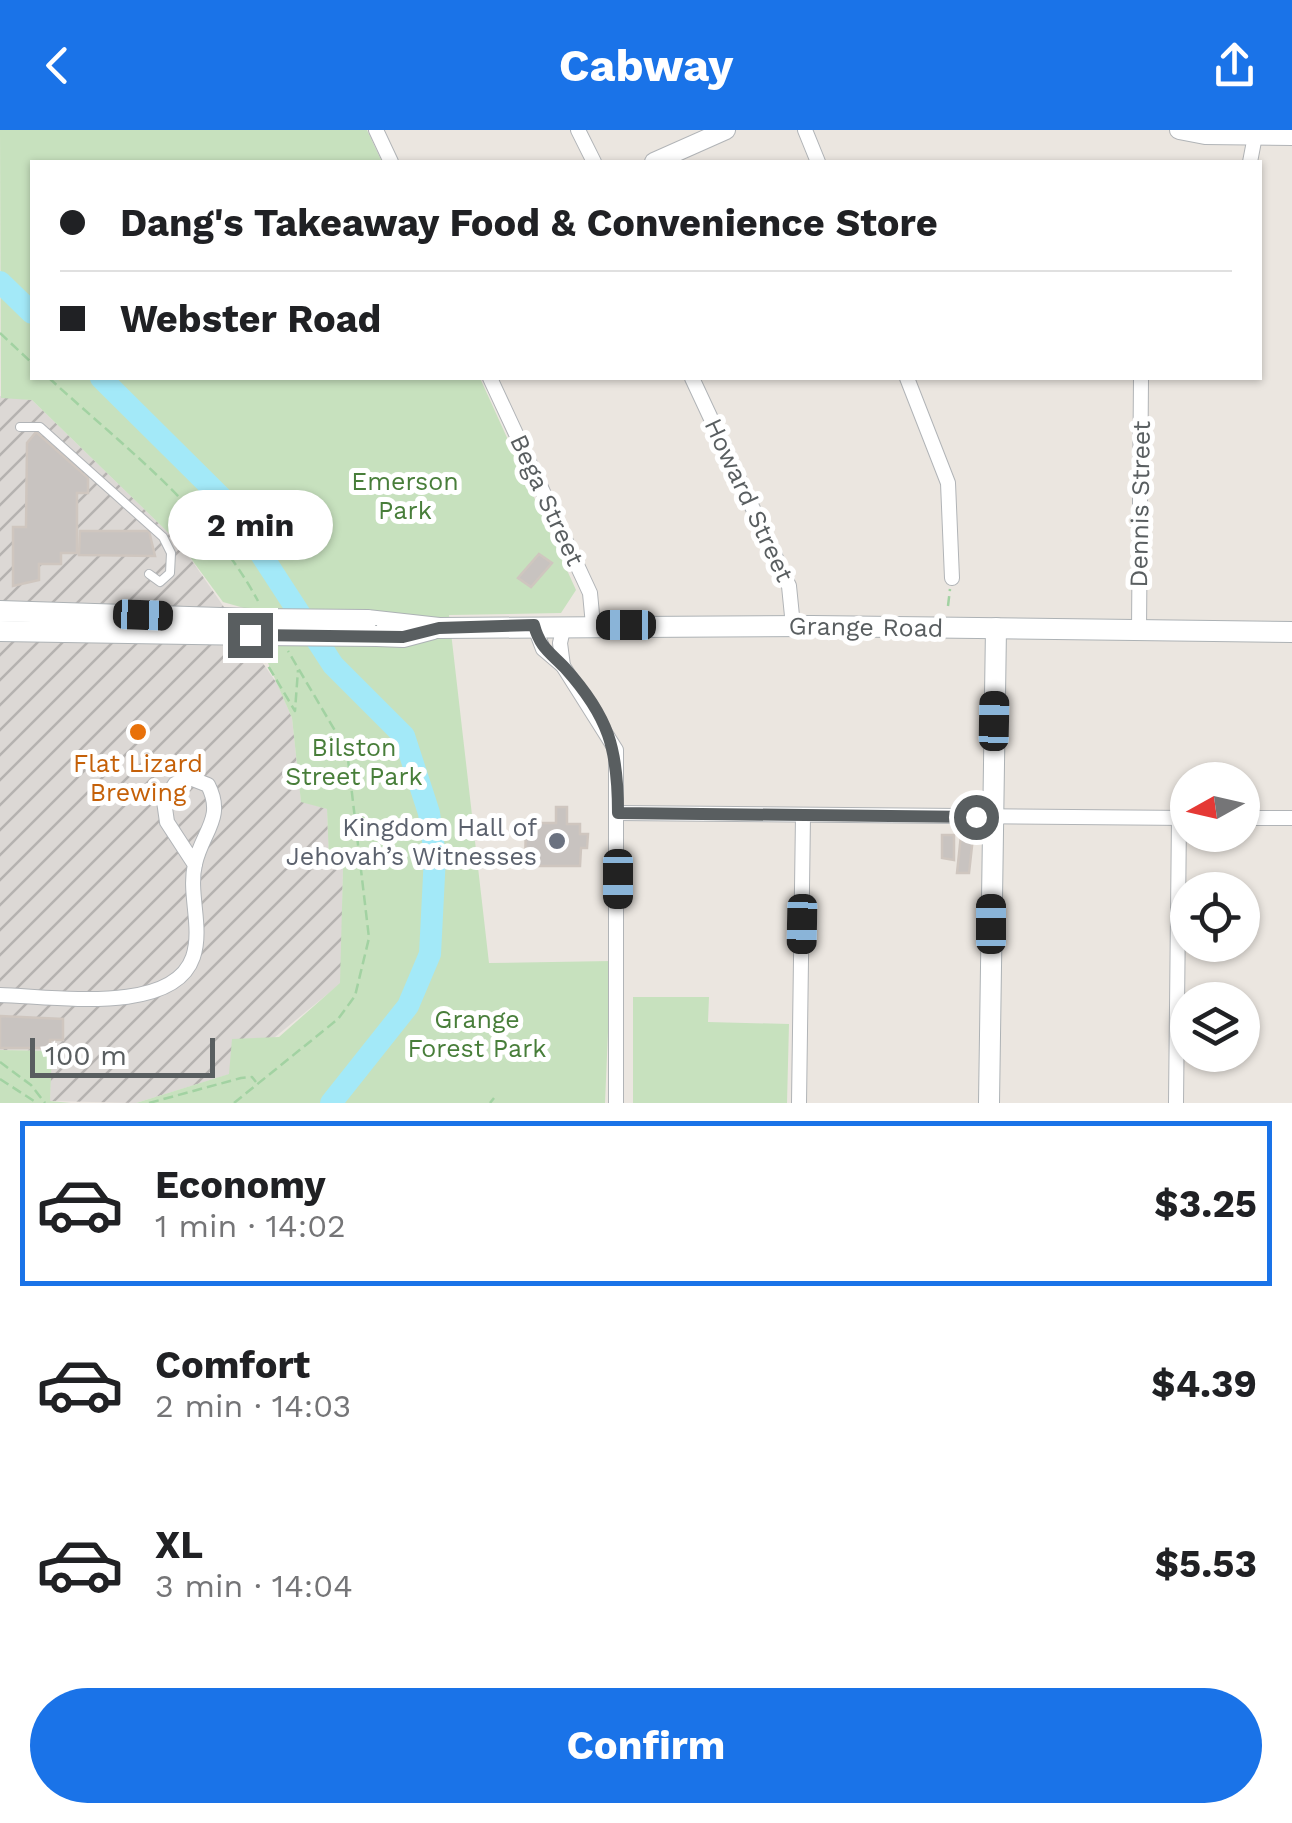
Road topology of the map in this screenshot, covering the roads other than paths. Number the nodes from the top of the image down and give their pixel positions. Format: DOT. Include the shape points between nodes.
graph roads {
  1 [pos="376,130"];
  2 [pos="578,130"];
  3 [pos="726,130"];
  4 [pos="804,130"];
  5 [pos="1178,130"];
  6 [pos="1255,136"];
  7 [pos="1292,136"];
  8 [pos="390,160"];
  9 [pos="593,160"];
  10 [pos="658,160"];
  11 [pos="817,160"];
  12 [pos="1250,160"];
  13 [pos="491,380"];
  14 [pos="693,380"];
  15 [pos="907,380"];
  16 [pos="1141,380"];
  17 [pos="20,427"];
  18 [pos="149,574"];
  19 [pos="952,578"];
  20 [pos="0,611"];
  21 [pos="534,625"];
  22 [pos="564,625"];
  23 [pos="593,625"];
  24 [pos="793,626"];
  25 [pos="996,628"];
  26 [pos="258,629"];
  27 [pos="1139,630"];
  28 [pos="0,632"];
  29 [pos="1292,632"];
  30 [pos="563,666"];
  31 [pos="618,813"];
  32 [pos="804,816"];
  33 [pos="992,817"];
  34 [pos="1170,818"];
  35 [pos="1260,818"];
  36 [pos="1292,818"];
  37 [pos="1182,852"];
  38 [pos="194,865"];
  39 [pos="0,995"];
  40 [pos="616,1103"];
  41 [pos="800,1103"];
  42 [pos="989,1103"];
  43 [pos="1176,1103"];
  1 -- 8 [label="street"];
  2 -- 9 [label="street"];
  3 -- 10 [label="street"];
  4 -- 11 [label="street"];
  5 -- 6 [label="street"];
  6 -- 7 [label="street"];
  6 -- 12 [label="street"];
  13 -- 23 [label="street, Bega Street" via="590,594"];
  14 -- 24 [label="street, Howard Street" via="788,586"];
  15 -- 19 [label="street" via="950,490"];
  16 -- 27 [label="street, Dennis Street"];
  17 -- 18 [label="lane" via="40,427 163,537 170,573 160,582"];
  20 -- 26 [label="main road"];
  21 -- 22 [label="main road, Grange Road"];
  21 -- 26 [label="main road, Grange Road, bridge" via="439,628 403,637 372,628"];
  21 -- 30 [label="street" via="543,649"];
  22 -- 23 [label="main road, Grange Road"];
  22 -- 30 [label="street"];
  23 -- 24 [label="main road, Grange Road"];
  24 -- 25 [label="main road, Grange Road"];
  25 -- 27 [label="main road, Grange Road"];
  25 -- 33 [label="main road"];
  26 -- 28 [label="main road"];
  27 -- 29 [label="main road, Grange Road"];
  30 -- 31 [label="street" via="613,741"];
  31 -- 32 [label="street"];
  31 -- 40 [label="street"];
  32 -- 33 [label="street"];
  32 -- 41 [label="street"];
  33 -- 34 [label="street"];
  33 -- 42 [label="main road"];
  35 -- 36 [label="street"];
  37 -- 43 [label="street"];
  38 -- 38 [label="street" via="167,822 164,801 175,784 190,778 208,785 217,802"];
  38 -- 39 [label="street" via="193,958 167,990 134,996"];
}
